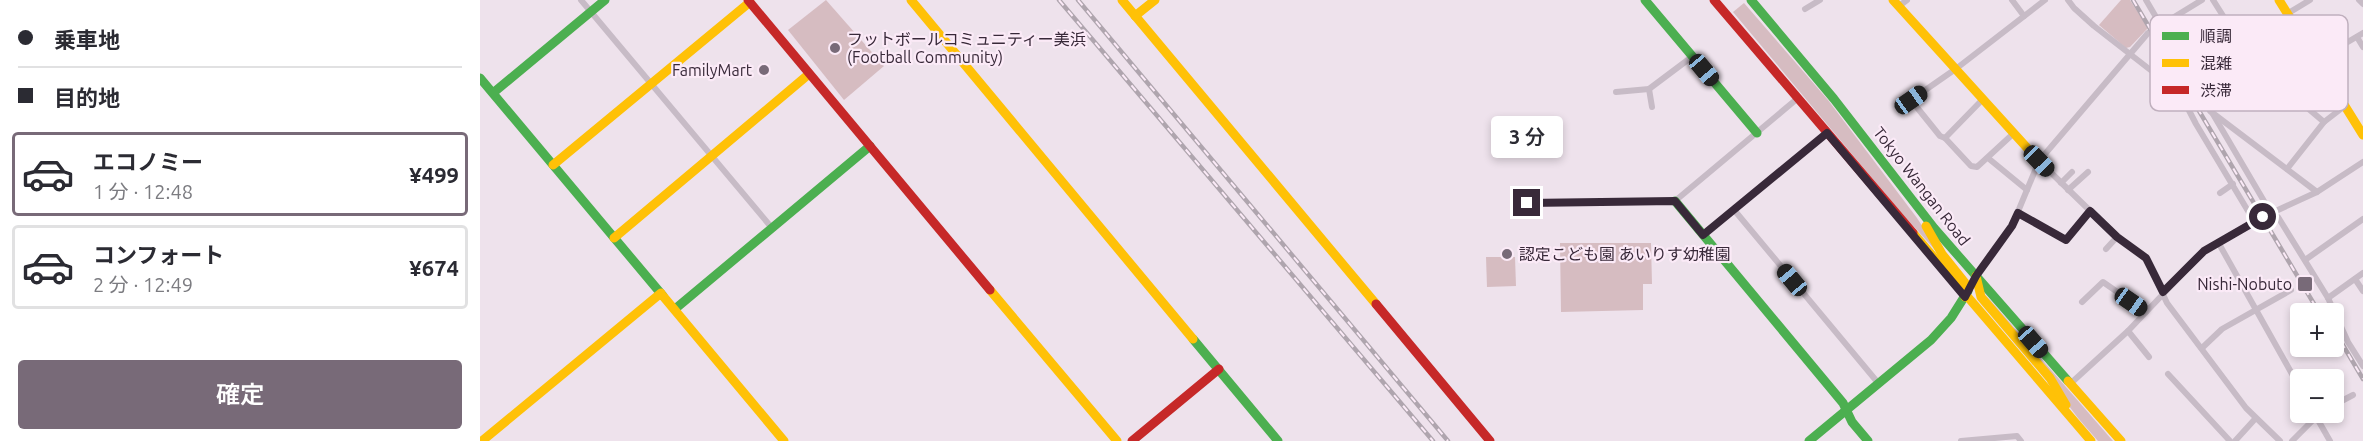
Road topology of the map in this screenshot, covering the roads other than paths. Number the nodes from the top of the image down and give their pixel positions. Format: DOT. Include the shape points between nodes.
graph roads {
  1 [pos="581,0"];
  2 [pos="605,0"];
  3 [pos="911,0"];
  4 [pos="1122,0"];
  5 [pos="1155,0"];
  6 [pos="1645,0"];
  7 [pos="1714,0"];
  8 [pos="1751,0"];
  9 [pos="1820,0"];
  10 [pos="1907,0"];
  11 [pos="2012,0"];
  12 [pos="2045,0"];
  13 [pos="2068,0"];
  14 [pos="2146,0"];
  15 [pos="2202,0"];
  16 [pos="2212,0"];
  17 [pos="2278,0"];
  18 [pos="2310,0"];
  19 [pos="2359,0"];
  20 [pos="749,1"];
  21 [pos="1896,3"];
  22 [pos="2363,4"];
  23 [pos="1805,9"];
  24 [pos="591,12"];
  25 [pos="2287,14"];
  26 [pos="2154,15"];
  27 [pos="2178,15"];
  28 [pos="2222,15"];
  29 [pos="1135,16"];
  30 [pos="2024,16"];
  31 [pos="2150,32"];
  32 [pos="2360,35"];
  33 [pos="2363,47"];
  34 [pos="2129,54"];
  35 [pos="1689,59"];
  36 [pos="1957,68"];
  37 [pos="2150,70"];
  38 [pos="809,74"];
  39 [pos="480,78"];
  40 [pos="651,84"];
  41 [pos="1649,89"];
  42 [pos="1616,92"];
  43 [pos="493,93"];
  44 [pos="1798,98"];
  45 [pos="1983,99"];
  46 [pos="1652,107"];
  47 [pos="2348,109"];
  48 [pos="2190,111"];
  49 [pos="2210,111"];
  50 [pos="2311,111"];
  51 [pos="2338,111"];
  52 [pos="2324,122"];
  53 [pos="1757,133"];
  54 [pos="1827,133"];
  55 [pos="2014,133"];
  56 [pos="2363,135"];
  57 [pos="1945,138"];
  58 [pos="870,146"];
  59 [pos="711,156"];
  60 [pos="1988,158"];
  61 [pos="2039,161"];
  62 [pos="2363,162"];
  63 [pos="553,165"];
  64 [pos="2287,169"];
  65 [pos="2072,172"];
  66 [pos="2088,172"];
  67 [pos="2061,183"];
  68 [pos="2233,184"];
  69 [pos="2027,190"];
  70 [pos="2068,190"];
  71 [pos="2317,192"];
  72 [pos="2220,193"];
  73 [pos="1675,201"];
  74 [pos="1527,203"];
  75 [pos="1918,208"];
  76 [pos="1735,211"];
  77 [pos="2090,211"];
  78 [pos="2018,213"];
  79 [pos="2271,213"];
  80 [pos="2363,219"];
  81 [pos="2254,221"];
  82 [pos="772,228"];
  83 [pos="1703,235"];
  84 [pos="2117,237"];
  85 [pos="614,238"];
  86 [pos="2218,242"];
  87 [pos="2106,249"];
  88 [pos="2305,260"];
  89 [pos="2363,273"];
  90 [pos="1976,276"];
  91 [pos="2355,279"];
  92 [pos="2291,290"];
  93 [pos="2363,291"];
  94 [pos="2163,292"];
  95 [pos="661,293"];
  96 [pos="1965,297"];
  97 [pos="2328,298"];
  98 [pos="2082,302"];
  99 [pos="675,309"];
  100 [pos="2255,310"];
  101 [pos="2146,312"];
  102 [pos="2128,331"];
  103 [pos="2202,348"];
  104 [pos="2149,357"];
  105 [pos="2363,366"];
  106 [pos="1219,369"];
  107 [pos="2290,371"];
  108 [pos="2168,374"];
  109 [pos="1878,384"];
  110 [pos="2070,384"];
  111 [pos="2353,395"];
  112 [pos="2344,400"];
  113 [pos="1846,410"];
  114 [pos="2255,419"];
  115 [pos="2309,423"];
  116 [pos="2321,423"];
  117 [pos="2077,424"];
  118 [pos="482,441"];
  119 [pos="784,441"];
  120 [pos="1117,441"];
  121 [pos="1132,441"];
  122 [pos="1278,441"];
  123 [pos="1490,441"];
  124 [pos="1809,441"];
  125 [pos="1868,441"];
  126 [pos="1961,441"];
  127 [pos="2021,441"];
  128 [pos="2091,441"];
  129 [pos="2121,441"];
  130 [pos="2230,441"];
  131 [pos="2235,441"];
  132 [pos="2280,441"];
  133 [pos="2292,441"];
  134 [pos="2330,441"];
  1 -- 24 [label="street"];
  2 -- 24 [label="main road"];
  3 -- 106 [label="main road"];
  4 -- 29 [label="main road"];
  5 -- 29 [label="main road"];
  6 -- 53 [label="main road"];
  7 -- 44 [label="main road"];
  8 -- 75 [label="main road, Tokyo Wangan Road"];
  9 -- 23 [label="street"];
  10 -- 21 [label="street"];
  11 -- 30 [label="street"];
  12 -- 30 [label="street"];
  13 -- 34 [label="street"];
  14 -- 26 [label="street"];
  15 -- 27 [label="street"];
  16 -- 28 [label="street"];
  17 -- 25 [label="main road"];
  18 -- 25 [label="street"];
  19 -- 22 [label="street"];
  20 -- 38 [label="main road"];
  20 -- 40 [label="main road"];
  21 -- 36 [label="main road"];
  24 -- 40 [label="street"];
  24 -- 43 [label="main road"];
  29 -- 123 [label="main road"];
  30 -- 36 [label="street"];
  31 -- 34 [label="street"];
  32 -- 33 [label="street"];
  34 -- 37 [label="street"];
  34 -- 61 [label="street"];
  35 -- 41 [label="street"];
  36 -- 45 [label="main road"];
  36 -- 57 [label="street" via="1911,100"];
  38 -- 58 [label="main road"];
  38 -- 59 [label="main road"];
  39 -- 43 [label="main road"];
  40 -- 59 [label="street"];
  40 -- 63 [label="main road"];
  41 -- 42 [label="street"];
  41 -- 46 [label="street"];
  43 -- 63 [label="main road"];
  44 -- 53 [label="street"];
  44 -- 54 [label="main road"];
  45 -- 55 [label="main road"];
  45 -- 57 [label="street"];
  47 -- 56 [label="main road"];
  48 -- 68 [label="street"];
  49 -- 64 [label="street"];
  49 -- 79 [label="street"];
  50 -- 52 [label="street"];
  51 -- 52 [label="street"];
  52 -- 64 [label="street"];
  53 -- 73 [label="street"];
  54 -- 76 [label="street"];
  54 -- 96 [label="main road"];
  55 -- 60 [label="street"];
  55 -- 61 [label="main road"];
  57 -- 60 [label="street" via="1971,166 1977,167"];
  58 -- 82 [label="main road"];
  58 -- 120 [label="main road"];
  59 -- 82 [label="street"];
  59 -- 85 [label="main road"];
  60 -- 69 [label="street"];
  61 -- 67 [label="street"];
  61 -- 69 [label="street"];
  62 -- 71 [label="street"];
  63 -- 85 [label="main road"];
  64 -- 71 [label="street"];
  65 -- 67 [label="street"];
  66 -- 70 [label="street"];
  67 -- 70 [label="street"];
  68 -- 72 [label="street"];
  68 -- 81 [label="street"];
  69 -- 78 [label="street"];
  70 -- 77 [label="street"];
  71 -- 79 [label="street"];
  73 -- 74 [label="street"];
  73 -- 83 [label="main road"];
  75 -- 90 [label="main road, Tokyo Wangan Road"];
  75 -- 96 [label="main road" via="1937,246 1966,284"];
  76 -- 83 [label="street"];
  76 -- 109 [label="street"];
  77 -- 78 [label="street" via="2066,240"];
  77 -- 84 [label="street"];
  78 -- 90 [label="street"];
  79 -- 81 [label="street"];
  79 -- 88 [label="street" via="2278,217"];
  80 -- 88 [label="street"];
  81 -- 86 [label="street"];
  82 -- 99 [label="main road"];
  83 -- 113 [label="main road"];
  84 -- 87 [label="street"];
  84 -- 94 [label="street" via="2146,258"];
  85 -- 95 [label="main road"];
  86 -- 94 [label="street"];
  86 -- 100 [label="street"];
  88 -- 97 [label="street"];
  89 -- 91 [label="street"];
  90 -- 96 [label="main road"];
  90 -- 110 [label="main road, Tokyo Wangan Road"];
  90 -- 117 [label="main road" via="1981,297 2050,378"];
  91 -- 93 [label="street"];
  91 -- 97 [label="street"];
  92 -- 100 [label="street"];
  94 -- 101 [label="street"];
  94 -- 103 [label="street" via="2167,303"];
  95 -- 99 [label="main road"];
  95 -- 118 [label="main road"];
  96 -- 109 [label="main road" via="1931,340"];
  96 -- 117 [label="main road"];
  97 -- 105 [label="street"];
  98 -- 101 [label="street" via="2103,282"];
  99 -- 119 [label="main road"];
  100 -- 103 [label="street" via="2217,333"];
  100 -- 107 [label="street"];
  101 -- 102 [label="street"];
  102 -- 104 [label="street"];
  102 -- 110 [label="street"];
  103 -- 114 [label="street"];
  106 -- 121 [label="main road"];
  106 -- 122 [label="main road"];
  108 -- 130 [label="street"];
  109 -- 113 [label="main road"];
  110 -- 129 [label="main road, Tokyo Wangan Road"];
  111 -- 112 [label="street"];
  113 -- 124 [label="main road"];
  113 -- 125 [label="main road"];
  114 -- 131 [label="street"];
  114 -- 132 [label="street"];
  115 -- 133 [label="street"];
  116 -- 134 [label="street"];
  117 -- 128 [label="main road"];
  126 -- 127 [label="street" via="2017,436"];
}
